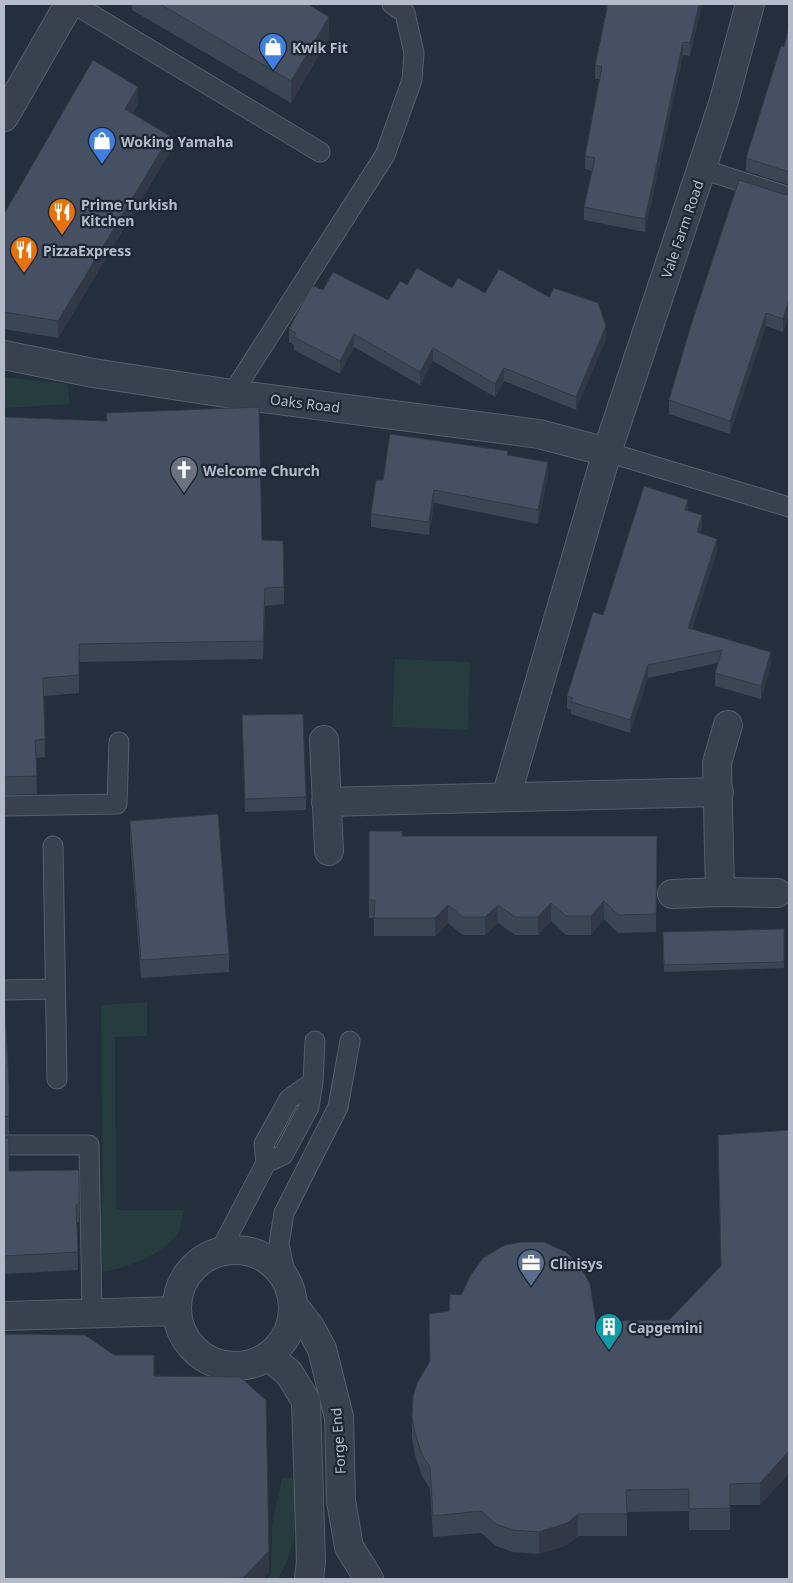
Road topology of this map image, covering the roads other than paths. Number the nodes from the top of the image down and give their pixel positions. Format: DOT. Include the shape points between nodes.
graph roads {
  1 [pos="69,4"];
  2 [pos="74,4"];
  3 [pos="392,4"];
  4 [pos="750,4"];
  5 [pos="4,117"];
  6 [pos="320,152"];
  7 [pos="702,169"];
  8 [pos="789,197"];
  9 [pos="4,355"];
  10 [pos="232,394"];
  11 [pos="607,452"];
  12 [pos="789,507"];
  13 [pos="728,725"];
  14 [pos="324,740"];
  15 [pos="119,742"];
  16 [pos="719,792"];
  17 [pos="506,797"];
  18 [pos="326,802"];
  19 [pos="4,806"];
  20 [pos="53,846"];
  21 [pos="328,852"];
  22 [pos="720,892"];
  23 [pos="777,893"];
  24 [pos="672,894"];
  25 [pos="55,989"];
  26 [pos="4,990"];
  27 [pos="315,1041"];
  28 [pos="350,1041"];
  29 [pos="57,1080"];
  30 [pos="4,1146"];
  31 [pos="220,1251"];
  32 [pos="290,1294"];
  33 [pos="176,1310"];
  34 [pos="92,1313"];
  35 [pos="4,1316"];
  36 [pos="268,1356"];
  37 [pos="309,1579"];
  38 [pos="369,1579"];
  1 -- 5 [label="street"];
  2 -- 6 [label="lane"];
  3 -- 10 [label="lane" via="405,12 414,52 412,80 385,155"];
  4 -- 7 [label="street, Vale Farm Road"];
  7 -- 8 [label="lane"];
  7 -- 11 [label="street, Vale Farm Road"];
  9 -- 10 [label="street, Oaks Road" via="93,373"];
  10 -- 11 [label="street, Oaks Road" via="538,434"];
  11 -- 12 [label="lane"];
  11 -- 17 [label="street, Vale Farm Road"];
  13 -- 16 [label="street" via="717,763"];
  14 -- 18 [label="street"];
  15 -- 19 [label="lane" via="118,804"];
  16 -- 17 [label="street"];
  16 -- 22 [label="street"];
  17 -- 18 [label="street"];
  18 -- 21 [label="street"];
  20 -- 25 [label="lane"];
  22 -- 23 [label="street"];
  22 -- 24 [label="street"];
  25 -- 26 [label="lane"];
  25 -- 29 [label="lane"];
  27 -- 31 [label="lane" via="309,1107 283,1155 266,1163"];
  28 -- 32 [label="lane" via="338,1107 284,1213 279,1244"];
  30 -- 34 [label="lane" via="89,1145"];
  31 -- 32 [label="street, Forge End" via="240,1250 259,1254 275,1265"];
  31 -- 33 [label="street, Forge End" via="187,1273 178,1291"];
  32 -- 36 [label="street, Forge End" via="288,1334"];
  32 -- 38 [label="street, Forge End" via="322,1349 339,1417 342,1501 348,1547"];
  33 -- 34 [label="street"];
  33 -- 36 [label="street, Forge End" via="188,1344 217,1364 234,1367 252,1364"];
  34 -- 35 [label="street"];
  36 -- 37 [label="street" via="289,1373 306,1401"];
}
